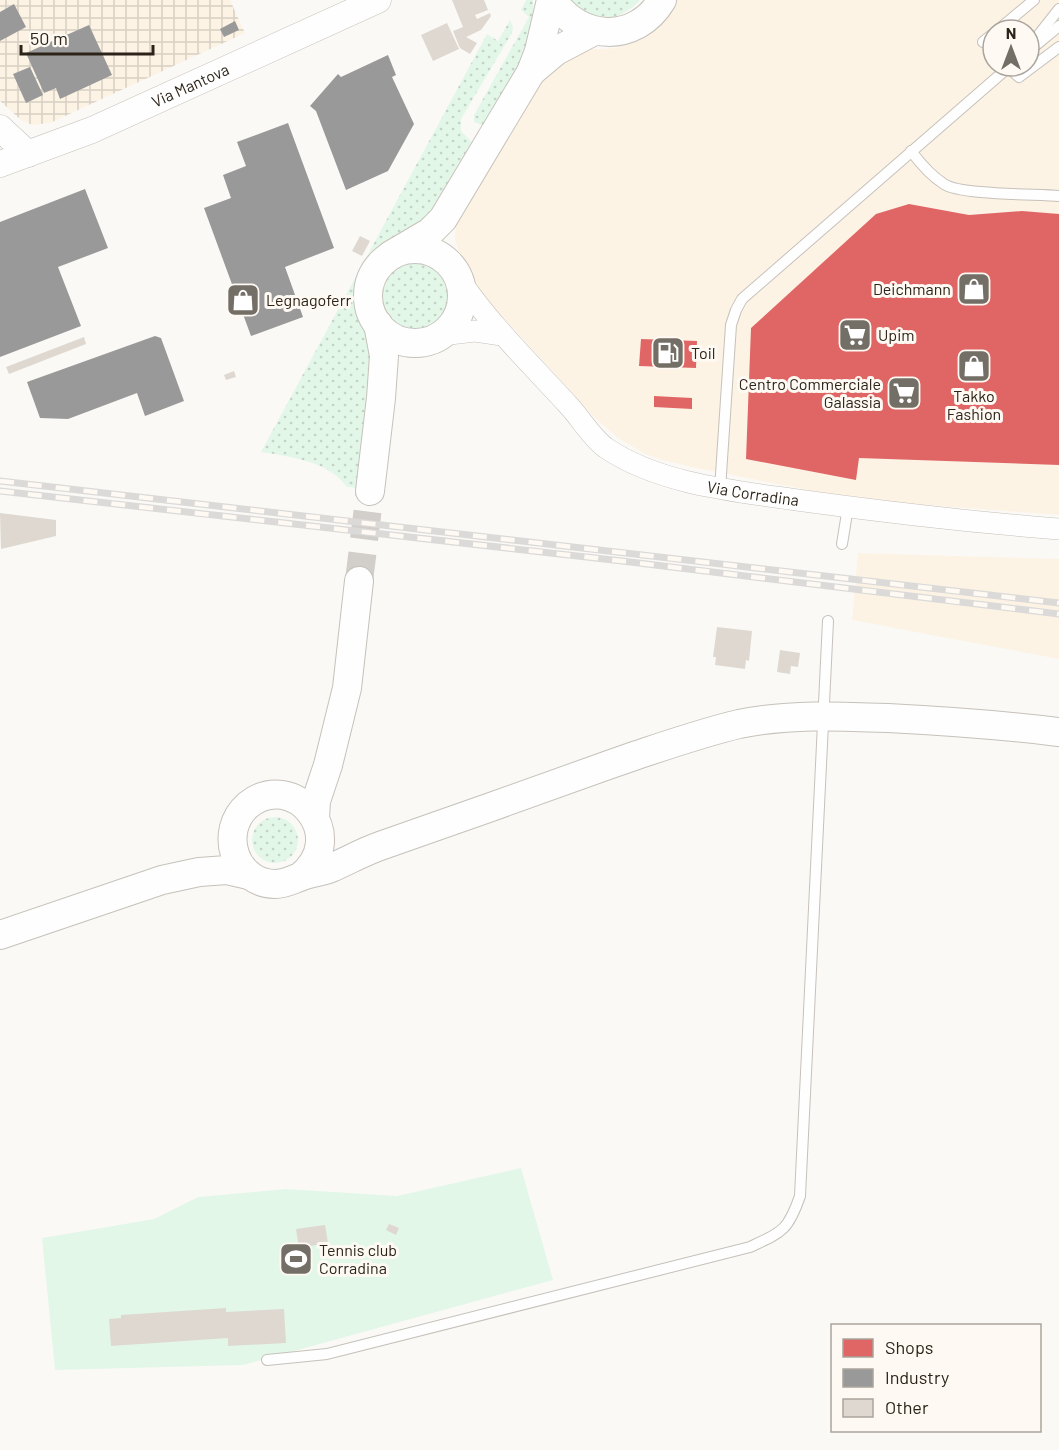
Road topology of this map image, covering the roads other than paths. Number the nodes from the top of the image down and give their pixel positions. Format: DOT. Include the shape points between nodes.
graph roads {
  1 [pos="378,0"];
  2 [pos="552,0"];
  3 [pos="662,0"];
  4 [pos="1034,0"];
  5 [pos="1059,9"];
  6 [pos="1012,18"];
  7 [pos="1059,26"];
  8 [pos="594,31"];
  9 [pos="1041,33"];
  10 [pos="1041,40"];
  11 [pos="1059,47"];
  12 [pos="1041,60"];
  13 [pos="531,72"];
  14 [pos="996,78"];
  15 [pos="0,128"];
  16 [pos="911,151"];
  17 [pos="28,154"];
  18 [pos="0,164"];
  19 [pos="458,196"];
  20 [pos="1059,196"];
  21 [pos="391,255"];
  22 [pos="456,273"];
  23 [pos="378,324"];
  24 [pos="502,335"];
  25 [pos="432,339"];
  26 [pos="381,398"];
  27 [pos="720,489"];
  28 [pos="370,491"];
  29 [pos="848,507"];
  30 [pos="1059,529"];
  31 [pos="842,544"];
  32 [pos="359,581"];
  33 [pos="828,621"];
  34 [pos="823,715"];
  35 [pos="1059,732"];
  36 [pos="332,744"];
  37 [pos="279,795"];
  38 [pos="317,823"];
  39 [pos="234,827"];
  40 [pos="379,846"];
  41 [pos="249,875"];
  42 [pos="300,877"];
  43 [pos="162,880"];
  44 [pos="0,935"];
  45 [pos="267,1360"];
  1 -- 17 [label="street, Via Mantova" via="92,130"];
  2 -- 8 [label="main road" via="569,19"];
  2 -- 13 [label="main road"];
  3 -- 8 [label="main road" via="644,21 628,29 612,33"];
  4 -- 6 [label="lane"];
  5 -- 9 [label="lane"];
  7 -- 10 [label="lane"];
  8 -- 13 [label="main road" via="556,51"];
  11 -- 12 [label="lane"];
  13 -- 19 [label="main road"];
  14 -- 16 [label="lane"];
  15 -- 17 [label="street"];
  16 -- 20 [label="lane" via="945,186"];
  16 -- 27 [label="lane" via="742,299 731,325"];
  17 -- 18 [label="street, Via Mantova"];
  19 -- 21 [label="main road" via="430,232"];
  19 -- 22 [label="main road" via="450,224"];
  21 -- 22 [label="main road" via="424,250 442,257"];
  21 -- 23 [label="main road" via="371,279 370,310"];
  22 -- 24 [label="street, Via Corradina"];
  22 -- 25 [label="main road" via="463,295 460,311 453,325"];
  23 -- 25 [label="main road" via="387,333 410,343"];
  23 -- 26 [label="main road" via="384,356"];
  24 -- 25 [label="street" via="475,331"];
  24 -- 27 [label="street, Via Corradina" via="603,446 640,468"];
  25 -- 26 [label="main road" via="411,349 396,364"];
  26 -- 28 [label="main road"];
  27 -- 29 [label="street, Via Corradina"];
  29 -- 30 [label="street, Via Corradina"];
  29 -- 31 [label="lane"];
  32 -- 36 [label="main road" via="347,688"];
  33 -- 34 [label="lane"];
  34 -- 35 [label="main road" via="971,722"];
  34 -- 40 [label="main road" via="740,724 666,745"];
  34 -- 45 [label="lane" via="800,1196 792,1219 776,1235 750,1247 327,1354"];
  36 -- 37 [label="main road" via="294,787"];
  36 -- 38 [label="main road" via="316,801"];
  37 -- 38 [label="main road" via="300,802"];
  37 -- 39 [label="main road" via="251,803"];
  38 -- 40 [label="main road" via="346,842"];
  38 -- 42 [label="main road" via="321,838 315,861"];
  39 -- 41 [label="main road" via="236,858"];
  39 -- 43 [label="main road" via="194,864"];
  40 -- 42 [label="main road"];
  41 -- 42 [label="main road" via="269,883 290,882"];
  41 -- 43 [label="main road" via="227,870"];
  43 -- 44 [label="main road"];
}
